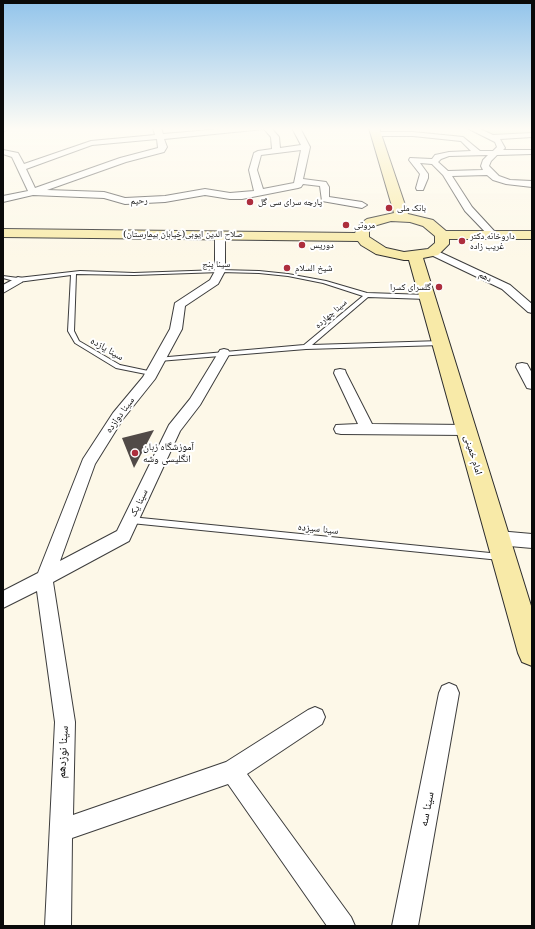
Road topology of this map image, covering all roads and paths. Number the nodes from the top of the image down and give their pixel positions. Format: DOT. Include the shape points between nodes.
graph roads {
  1 [pos="23,171"];
  2 [pos="73,171"];
  3 [pos="252,171"];
  4 [pos="301,171"];
  5 [pos="388,171"];
  6 [pos="422,171"];
  7 [pos="443,171"];
  8 [pos="489,172"];
  9 [pos="446,174"];
  10 [pos="299,183"];
  11 [pos="532,184"];
  12 [pos="420,188"];
  13 [pos="33,192"];
  14 [pos="259,192"];
  15 [pos="3,199"];
  16 [pos="362,205"];
  17 [pos="402,217"];
  18 [pos="3,233"];
  19 [pos="220,234"];
  20 [pos="442,235"];
  21 [pos="493,235"];
  22 [pos="532,235"];
  23 [pos="362,236"];
  24 [pos="424,254"];
  25 [pos="220,271"];
  26 [pos="74,273"];
  27 [pos="3,277"];
  28 [pos="18,280"];
  29 [pos="3,290"];
  30 [pos="367,295"];
  31 [pos="427,297"];
  32 [pos="530,308"];
  33 [pos="441,343"];
  34 [pos="306,347"];
  35 [pos="224,353"];
  36 [pos="159,359"];
  37 [pos="522,367"];
  38 [pos="151,373"];
  39 [pos="340,373"];
  40 [pos="532,384"];
  41 [pos="341,429"];
  42 [pos="367,429"];
  43 [pos="466,430"];
  44 [pos="130,520"];
  45 [pos="498,538"];
  46 [pos="532,541"];
  47 [pos="504,558"];
  48 [pos="44,579"];
  49 [pos="3,600"];
  50 [pos="532,653"];
  51 [pos="450,693"];
  52 [pos="314,717"];
  53 [pos="232,771"];
  54 [pos="62,830"];
  55 [pos="58,926"];
  56 [pos="342,926"];
  57 [pos="405,926"];
  1 -- 13 [label="street"];
  2 -- 13 [label="street"];
  3 -- 14 [label="street"];
  4 -- 10 [label="street"];
  5 -- 17 [label="main road"];
  6 -- 12 [label="street" via="424,178"];
  7 -- 9 [label="street"];
  8 -- 9 [label="street"];
  8 -- 11 [label="street" via="496,178 509,182"];
  9 -- 21 [label="street" via="468,208"];
  10 -- 14 [label="street, رحیم"];
  10 -- 16 [label="street, رحیم" via="323,184 326,199"];
  13 -- 14 [label="street, رحیم" via="104,195 125,201 165,199 201,192 230,196"];
  13 -- 15 [label="street"];
  17 -- 20 [label="main road" via="428,223"];
  17 -- 23 [label="main road" via="372,222 362,231"];
  18 -- 19 [label="main road, صلاح الدین ایوبی(خیابان بیمارستان)"];
  19 -- 23 [label="main road, صلاح الدین ایوبی(خیابان بیمارستان)"];
  19 -- 25 [label="street"];
  20 -- 21 [label="main road"];
  20 -- 24 [label="main road" via="442,244"];
  21 -- 22 [label="main road"];
  23 -- 24 [label="main road" via="372,247 381,251 398,255"];
  24 -- 31 [label="main road, امام خمینی"];
  24 -- 32 [label="street, دهم" via="506,287"];
  25 -- 26 [label="lane, سینا پنج"];
  25 -- 30 [label="lane, سینا پنج" via="288,275 324,282"];
  25 -- 36 [label="street, سینا دوازده" via="214,282 179,305 176,330"];
  26 -- 28 [label="lane, سینا پنج"];
  26 -- 38 [label="lane, سینا یازده" via="71,331 77,342 118,368"];
  27 -- 28 [label="lane, سینا پنج"];
  28 -- 29 [label="street"];
  30 -- 31 [label="lane, سینا پنج"];
  30 -- 34 [label="lane, سینا چهارده"];
  31 -- 33 [label="main road, امام خمینی"];
  33 -- 34 [label="lane"];
  33 -- 43 [label="main road, امام خمینی"];
  34 -- 35 [label="lane"];
  35 -- 36 [label="lane"];
  35 -- 44 [label="street, سینا یک" via="195,402 174,429"];
  36 -- 38 [label="street, سینا دوازده"];
  37 -- 40 [label="street"];
  38 -- 48 [label="street, سینا دوازده" via="118,416 88,463"];
  39 -- 42 [label="street"];
  41 -- 42 [label="street"];
  42 -- 43 [label="street"];
  43 -- 45 [label="main road, امام خمینی"];
  44 -- 47 [label="lane, سینا سیزده"];
  44 -- 48 [label="street, سینا یک" via="123,536"];
  45 -- 46 [label="street"];
  45 -- 47 [label="main road, امام خمینی"];
  47 -- 50 [label="main road, امام خمینی"];
  48 -- 49 [label="street, سینا یک"];
  48 -- 54 [label="street, سینا نوزدهم" via="65,722"];
  51 -- 57 [label="street, سینا سه"];
  52 -- 53 [label="street"];
  53 -- 54 [label="street"];
  53 -- 56 [label="street"];
  54 -- 55 [label="street, سینا نوزدهم"];
}
